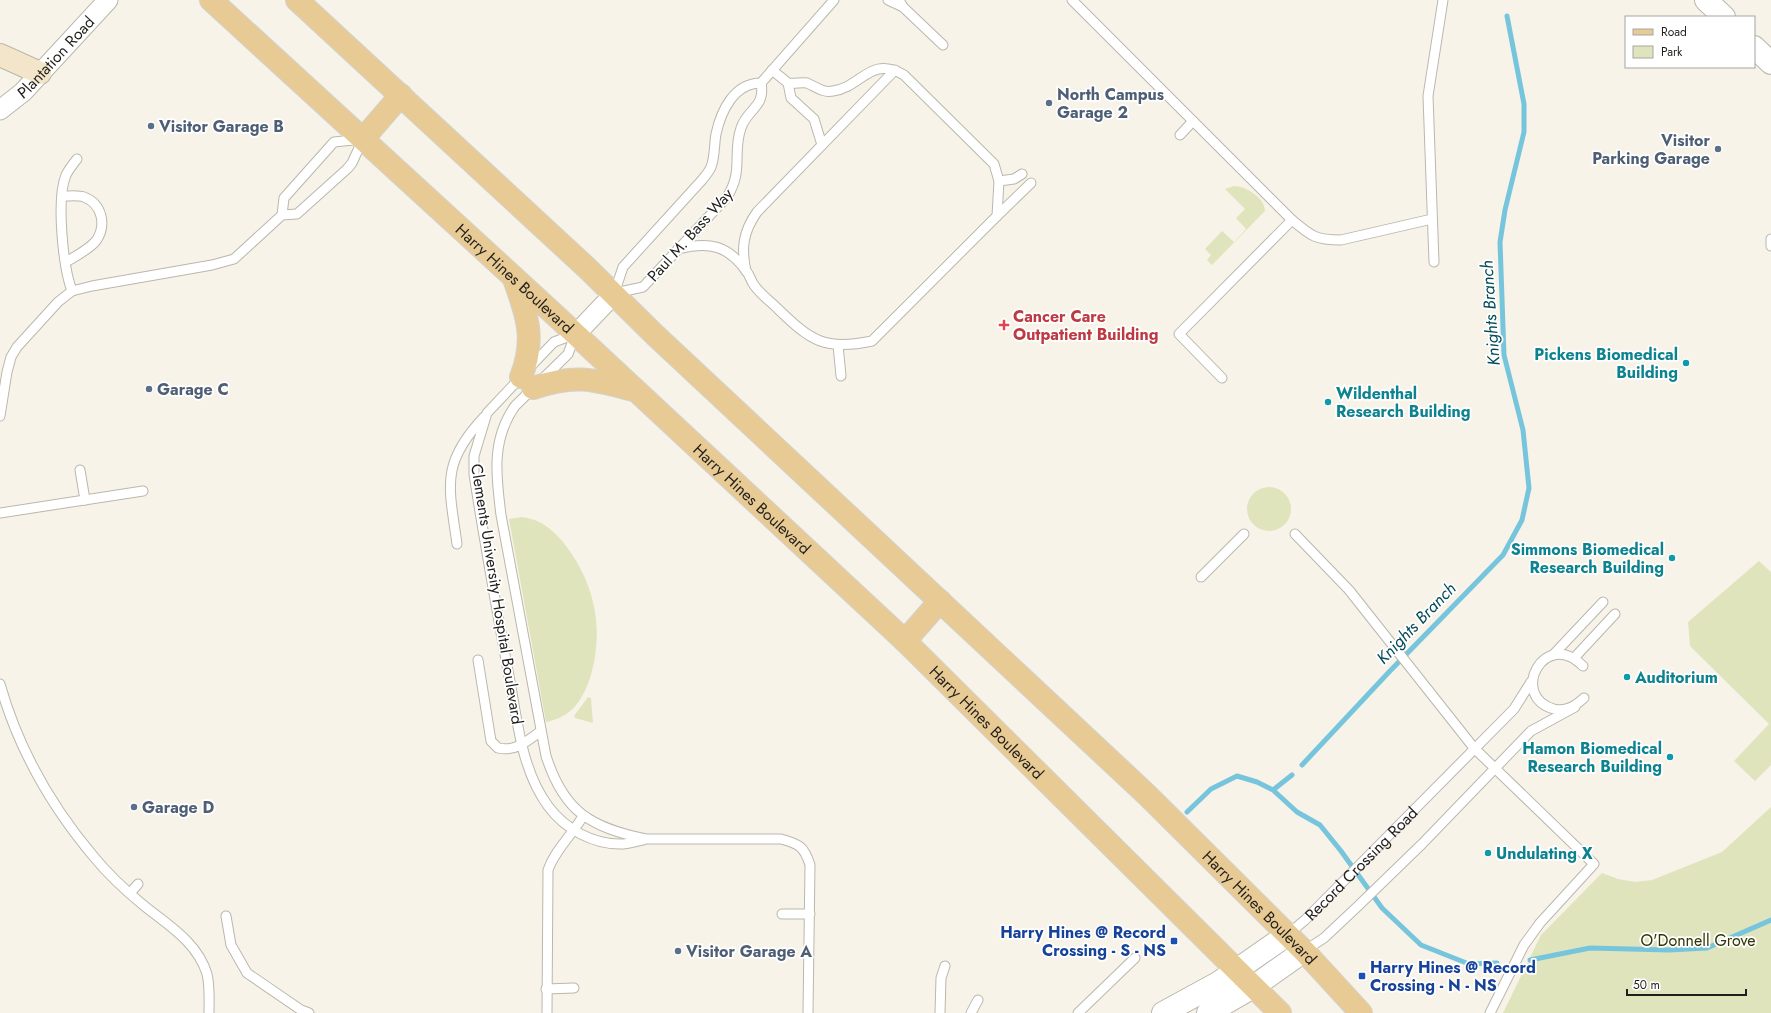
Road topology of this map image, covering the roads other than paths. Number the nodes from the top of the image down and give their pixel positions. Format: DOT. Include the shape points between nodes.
graph roads {
  1 [pos="108,0"];
  2 [pos="211,0"];
  3 [pos="297,0"];
  4 [pos="833,0"];
  5 [pos="842,0"];
  6 [pos="888,0"];
  7 [pos="1072,0"];
  8 [pos="1442,0"];
  9 [pos="1706,0"];
  10 [pos="901,3"];
  11 [pos="1723,16"];
  12 [pos="943,45"];
  13 [pos="1755,48"];
  14 [pos="0,55"];
  15 [pos="1771,63"];
  16 [pos="772,70"];
  17 [pos="895,70"];
  18 [pos="40,73"];
  19 [pos="760,83"];
  20 [pos="788,83"];
  21 [pos="401,95"];
  22 [pos="0,110"];
  23 [pos="1193,121"];
  24 [pos="1180,135"];
  25 [pos="363,139"];
  26 [pos="822,145"];
  27 [pos="77,159"];
  28 [pos="1022,174"];
  29 [pos="999,181"];
  30 [pos="1031,183"];
  31 [pos="63,196"];
  32 [pos="282,214"];
  33 [pos="997,216"];
  34 [pos="1432,219"];
  35 [pos="1292,220"];
  36 [pos="1771,239"];
  37 [pos="1771,246"];
  38 [pos="678,248"];
  39 [pos="66,262"];
  40 [pos="1434,262"];
  41 [pos="746,271"];
  42 [pos="513,276"];
  43 [pos="72,292"];
  44 [pos="614,294"];
  45 [pos="576,334"];
  46 [pos="838,345"];
  47 [pos="841,376"];
  48 [pos="1222,378"];
  49 [pos="527,383"];
  50 [pos="637,390"];
  51 [pos="487,413"];
  52 [pos="0,416"];
  53 [pos="80,470"];
  54 [pos="143,491"];
  55 [pos="85,500"];
  56 [pos="0,513"];
  57 [pos="1244,534"];
  58 [pos="1295,534"];
  59 [pos="457,544"];
  60 [pos="1201,577"];
  61 [pos="940,601"];
  62 [pos="1603,602"];
  63 [pos="1615,614"];
  64 [pos="904,641"];
  65 [pos="1553,655"];
  66 [pos="1574,657"];
  67 [pos="478,660"];
  68 [pos="1583,666"];
  69 [pos="1531,682"];
  70 [pos="0,684"];
  71 [pos="1584,698"];
  72 [pos="1574,707"];
  73 [pos="541,731"];
  74 [pos="522,745"];
  75 [pos="1474,748"];
  76 [pos="1495,768"];
  77 [pos="583,816"];
  78 [pos="574,832"];
  79 [pos="646,839"];
  80 [pos="138,884"];
  81 [pos="130,893"];
  82 [pos="782,914"];
  83 [pos="810,914"];
  84 [pos="226,916"];
  85 [pos="1288,935"];
  86 [pos="1304,951"];
  87 [pos="1135,958"];
  88 [pos="946,966"];
  89 [pos="1237,971"];
  90 [pos="1253,987"];
  91 [pos="574,988"];
  92 [pos="546,989"];
  93 [pos="978,1000"];
  94 [pos="209,1013"];
  95 [pos="309,1013"];
  96 [pos="547,1013"];
  97 [pos="808,1013"];
  98 [pos="940,1013"];
  99 [pos="971,1013"];
  100 [pos="1078,1013"];
  101 [pos="1163,1013"];
  102 [pos="1208,1013"];
  103 [pos="1280,1013"];
  104 [pos="1361,1013"];
  105 [pos="1490,1013"];
  1 -- 18 [label="street, Plantation Road"];
  2 -- 25 [label="main road, Harry Hines Boulevard"];
  3 -- 21 [label="main road, Harry Hines Boulevard"];
  4 -- 5 [label="lane"];
  4 -- 16 [label="lane"];
  6 -- 10 [label="lane"];
  7 -- 23 [label="lane"];
  8 -- 34 [label="lane" via="1428,96"];
  9 -- 11 [label="street"];
  10 -- 12 [label="lane"];
  13 -- 15 [label="street"];
  14 -- 18 [label="main road"];
  16 -- 19 [label="lane"];
  16 -- 20 [label="lane"];
  17 -- 20 [label="lane" via="879,68 834,91 820,91 806,83"];
  17 -- 26 [label="lane"];
  17 -- 29 [label="lane" via="904,75 994,164"];
  18 -- 22 [label="street, Plantation Road" via="23,92"];
  19 -- 38 [label="lane, Paul M. Bass Way" via="763,92 760,103 741,126 734,186 727,197"];
  19 -- 44 [label="lane, Paul M. Bass Way" via="744,86 730,100 716,135 711,167 623,267"];
  20 -- 26 [label="lane" via="791,98 814,119"];
  21 -- 25 [label="main road"];
  21 -- 44 [label="main road, Harry Hines Boulevard"];
  23 -- 24 [label="lane"];
  23 -- 35 [label="lane"];
  25 -- 32 [label="lane" via="352,163 298,214"];
  25 -- 32 [label="lane" via="334,142 284,198"];
  25 -- 42 [label="main road, Harry Hines Boulevard"];
  26 -- 41 [label="lane" via="756,212 748,224 743,241"];
  27 -- 31 [label="lane" via="66,174"];
  28 -- 29 [label="lane" via="1014,180"];
  29 -- 33 [label="lane"];
  30 -- 33 [label="lane"];
  31 -- 39 [label="lane" via="61,225"];
  31 -- 39 [label="lane" via="83,196 95,202 101,214 102,228 88,248"];
  32 -- 43 [label="lane" via="234,258 212,265 92,286"];
  33 -- 46 [label="lane" via="872,340"];
  34 -- 35 [label="lane" via="1341,240 1313,237"];
  34 -- 40 [label="lane"];
  35 -- 48 [label="lane" via="1179,334"];
  36 -- 37 [label="lane"];
  38 -- 41 [label="lane" via="696,244 718,247 728,251"];
  38 -- 44 [label="lane, Paul M. Bass Way" via="643,287"];
  39 -- 43 [label="lane"];
  41 -- 46 [label="lane" via="754,286 798,329 812,338"];
  42 -- 45 [label="main road, Harry Hines Boulevard"];
  42 -- 49 [label="main road" via="530,333"];
  43 -- 52 [label="lane" via="58,302 17,347 7,372"];
  44 -- 45 [label="street"];
  44 -- 61 [label="main road, Harry Hines Boulevard"];
  45 -- 49 [label="lane, Clements University Hospital Boulevard" via="568,354"];
  45 -- 49 [label="lane, Clements University Hospital Boulevard" via="554,342"];
  45 -- 50 [label="main road, Harry Hines Boulevard"];
  46 -- 47 [label="lane"];
  49 -- 50 [label="main road" via="577,378"];
  49 -- 51 [label="lane, Clements University Hospital Boulevard"];
  49 -- 73 [label="lane, Clements University Hospital Boulevard" via="508,416 498,442 495,465 501,515"];
  50 -- 64 [label="main road, Harry Hines Boulevard"];
  51 -- 59 [label="lane" via="463,440 451,467 451,500"];
  51 -- 74 [label="lane, Clements University Hospital Boulevard" via="474,456 474,474"];
  53 -- 55 [label="lane"];
  54 -- 55 [label="lane"];
  55 -- 56 [label="lane"];
  57 -- 60 [label="lane"];
  58 -- 75 [label="lane" via="1349,590"];
  61 -- 64 [label="main road"];
  61 -- 85 [label="main road, Harry Hines Boulevard" via="1146,794"];
  62 -- 65 [label="lane, Record Crossing Road"];
  63 -- 66 [label="lane"];
  64 -- 89 [label="main road, Harry Hines Boulevard"];
  65 -- 66 [label="lane"];
  65 -- 69 [label="lane, Record Crossing Road" via="1546,657 1535,668"];
  66 -- 68 [label="lane"];
  67 -- 74 [label="lane" via="491,741 503,749"];
  69 -- 72 [label="lane" via="1535,696 1546,707 1560,711"];
  69 -- 75 [label="lane, Record Crossing Road" via="1514,709"];
  70 -- 81 [label="lane" via="25,751 55,805 95,858"];
  71 -- 72 [label="lane, Record Crossing Road"];
  72 -- 76 [label="lane, Record Crossing Road" via="1531,730"];
  73 -- 74 [label="lane"];
  73 -- 77 [label="lane, Clements University Hospital Boulevard" via="552,777"];
  74 -- 78 [label="lane, Clements University Hospital Boulevard" via="538,791 548,807"];
  75 -- 76 [label="lane"];
  75 -- 85 [label="lane, Record Crossing Road"];
  76 -- 86 [label="lane, Record Crossing Road" via="1357,907 1324,938"];
  76 -- 105 [label="lane" via="1594,864 1540,923 1524,945"];
  77 -- 78 [label="lane"];
  77 -- 79 [label="lane" via="618,832"];
  78 -- 79 [label="lane" via="608,843 624,844"];
  78 -- 92 [label="lane" via="552,858 548,870"];
  79 -- 83 [label="lane" via="781,839 797,843 806,853 810,866"];
  80 -- 81 [label="lane"];
  81 -- 94 [label="lane" via="189,942 200,958 207,974"];
  82 -- 83 [label="lane"];
  83 -- 97 [label="lane"];
  84 -- 95 [label="lane" via="231,944 247,973"];
  85 -- 86 [label="main road, Harry Hines Boulevard"];
  85 -- 89 [label="street, Record Crossing Road"];
  86 -- 90 [label="street, Record Crossing Road"];
  86 -- 104 [label="main road, Harry Hines Boulevard"];
  87 -- 100 [label="lane"];
  88 -- 98 [label="lane" via="941,978"];
  89 -- 90 [label="main road, Harry Hines Boulevard"];
  89 -- 101 [label="street, Record Crossing Road"];
  90 -- 102 [label="street, Record Crossing Road"];
  90 -- 103 [label="main road, Harry Hines Boulevard"];
  91 -- 92 [label="lane"];
  92 -- 96 [label="lane"];
  93 -- 99 [label="lane"];
}
